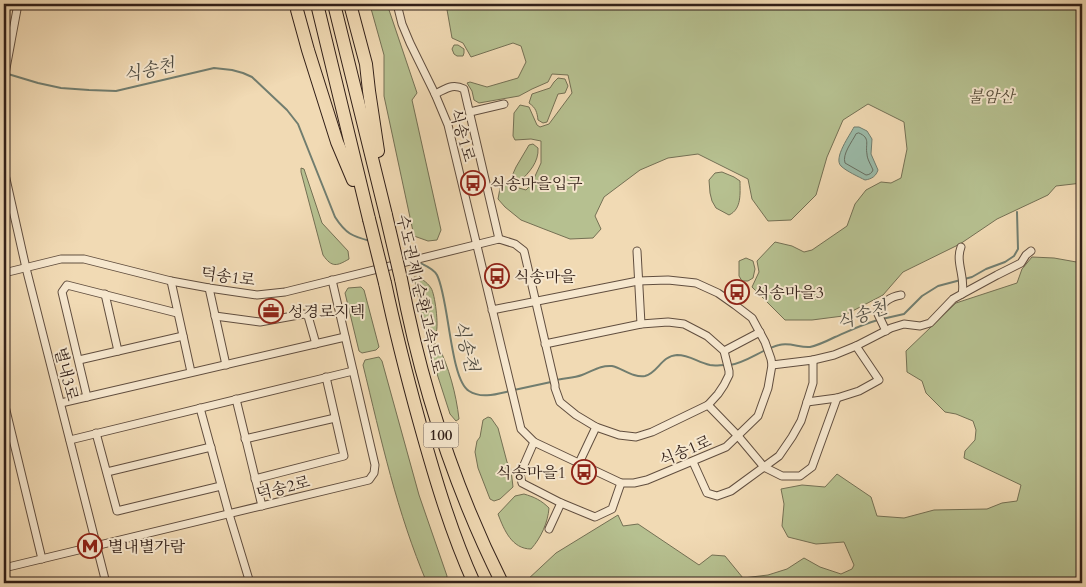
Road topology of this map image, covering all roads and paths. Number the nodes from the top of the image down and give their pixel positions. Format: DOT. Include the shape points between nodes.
graph roads {
  1 [pos="18,4"];
  2 [pos="317,4"];
  3 [pos="334,4"];
  4 [pos="350,4"];
  5 [pos="397,4"];
  6 [pos="297,10"];
  7 [pos="4,78"];
  8 [pos="436,94"];
  9 [pos="504,104"];
  10 [pos="470,112"];
  11 [pos="4,170"];
  12 [pos="386,211"];
  13 [pos="368,215"];
  14 [pos="499,239"];
  15 [pos="477,245"];
  16 [pos="961,247"];
  17 [pos="637,251"];
  18 [pos="1031,251"];
  19 [pos="26,268"];
  20 [pos="4,273"];
  21 [pos="332,280"];
  22 [pos="638,280"];
  23 [pos="171,281"];
  24 [pos="209,288"];
  25 [pos="962,291"];
  26 [pos="105,294"];
  27 [pos="901,295"];
  28 [pos="536,301"];
  29 [pos="492,310"];
  30 [pos="178,312"];
  31 [pos="215,316"];
  32 [pos="641,324"];
  33 [pos="885,328"];
  34 [pos="760,332"];
  35 [pos="183,336"];
  36 [pos="346,336"];
  37 [pos="316,344"];
  38 [pos="545,344"];
  39 [pos="856,346"];
  40 [pos="724,351"];
  41 [pos="118,352"];
  42 [pos="78,360"];
  43 [pos="813,360"];
  44 [pos="226,364"];
  45 [pos="772,365"];
  46 [pos="353,371"];
  47 [pos="191,372"];
  48 [pos="326,378"];
  49 [pos="87,397"];
  50 [pos="837,398"];
  51 [pos="236,400"];
  52 [pos="4,402"];
  53 [pos="807,402"];
  54 [pos="61,403"];
  55 [pos="708,405"];
  56 [pos="200,408"];
  57 [pos="335,418"];
  58 [pos="596,427"];
  59 [pos="96,433"];
  60 [pos="738,436"];
  61 [pos="245,439"];
  62 [pos="70,440"];
  63 [pos="534,442"];
  64 [pos="211,447"];
  65 [pos="693,462"];
  66 [pos="579,463"];
  67 [pos="764,467"];
  68 [pos="107,472"];
  69 [pos="255,479"];
  70 [pos="622,484"];
  71 [pos="221,486"];
  72 [pos="561,502"];
  73 [pos="262,506"];
  74 [pos="229,514"];
  75 [pos="549,529"];
  76 [pos="97,546"];
  77 [pos="42,559"];
  78 [pos="4,568"];
  79 [pos="106,583"];
  80 [pos="250,583"];
  81 [pos="474,583"];
  82 [pos="502,583"];
  1 -- 7 [label="street"];
  2 -- 13 [label="highway, 수도권제1순환고속도로 / 100"];
  3 -- 12 [label="highway, 수도권제1순환고속도로 / 100"];
  4 -- 12 [label="highway" via="366,64"];
  5 -- 8 [label="street, 식송1로" via="410,44"];
  6 -- 13 [label="highway" via="337,142"];
  8 -- 10 [label="street" via="451,86 464,89"];
  8 -- 15 [label="street, 식송1로" via="448,125"];
  9 -- 10 [label="street"];
  10 -- 14 [label="street"];
  11 -- 19 [label="street, 별내3로"];
  12 -- 82 [label="highway, 수도권제1순환고속도로 / 100, bridge" via="430,402 478,531"];
  13 -- 81 [label="highway, 수도권제1순환고속도로 / 100, bridge" via="397,341 432,470"];
  14 -- 15 [label="street, 덕송1로"];
  14 -- 28 [label="street" via="524,251"];
  15 -- 21 [label="street, 덕송1로"];
  15 -- 29 [label="street, 식송1로"];
  16 -- 25 [label="street" via="958,260"];
  17 -- 22 [label="street"];
  18 -- 25 [label="street" via="1021,263"];
  19 -- 20 [label="street, 덕송1로"];
  19 -- 23 [label="street, 덕송1로" via="61,259 84,259"];
  19 -- 54 [label="street, 별내3로"];
  21 -- 24 [label="street, 덕송1로" via="285,292 257,295"];
  21 -- 36 [label="street, 덕송2로"];
  22 -- 28 [label="street, 식송1로"];
  22 -- 32 [label="street"];
  22 -- 34 [label="street, 식송1로" via="696,284 718,293 752,318"];
  23 -- 24 [label="street, 덕송1로"];
  23 -- 30 [label="street"];
  24 -- 31 [label="street"];
  25 -- 33 [label="street" via="930,323"];
  26 -- 30 [label="street"];
  26 -- 41 [label="street"];
  26 -- 42 [label="street" via="67,285 62,292"];
  27 -- 33 [label="street" via="892,297 876,312"];
  28 -- 29 [label="street, 식송1로"];
  28 -- 38 [label="street"];
  29 -- 63 [label="street, 식송1로" via="521,429"];
  30 -- 35 [label="street"];
  31 -- 37 [label="street" via="260,322 304,314 308,316"];
  31 -- 44 [label="street"];
  32 -- 38 [label="street"];
  32 -- 40 [label="street" via="684,324 707,336"];
  33 -- 39 [label="street"];
  34 -- 40 [label="street"];
  34 -- 45 [label="street, 식송1로"];
  35 -- 41 [label="street"];
  35 -- 47 [label="street"];
  36 -- 37 [label="street"];
  36 -- 46 [label="street, 덕송2로"];
  37 -- 44 [label="street"];
  38 -- 58 [label="street" via="560,402"];
  39 -- 43 [label="street"];
  39 -- 50 [label="street" via="879,380"];
  40 -- 55 [label="street" via="729,375"];
  41 -- 42 [label="street"];
  42 -- 49 [label="street"];
  43 -- 45 [label="street"];
  43 -- 53 [label="street"];
  44 -- 47 [label="street"];
  45 -- 60 [label="street, 식송1로" via="758,416"];
  46 -- 48 [label="street"];
  46 -- 73 [label="street, 덕송2로" via="374,473 369,480"];
  47 -- 49 [label="street"];
  48 -- 51 [label="street"];
  48 -- 57 [label="street"];
  49 -- 54 [label="street"];
  50 -- 53 [label="street"];
  50 -- 67 [label="street" via="812,467 800,476 782,476"];
  51 -- 56 [label="street"];
  51 -- 61 [label="street"];
  52 -- 77 [label="street"];
  53 -- 67 [label="street" via="792,437 778,456"];
  54 -- 62 [label="street, 별내3로"];
  55 -- 58 [label="street" via="636,438"];
  55 -- 60 [label="street"];
  56 -- 59 [label="street"];
  56 -- 64 [label="street"];
  57 -- 61 [label="street"];
  57 -- 69 [label="street" via="344,456"];
  58 -- 66 [label="street"];
  59 -- 62 [label="street"];
  59 -- 68 [label="street"];
  60 -- 65 [label="street, 식송1로" via="726,447"];
  60 -- 67 [label="street"];
  61 -- 69 [label="street"];
  62 -- 76 [label="street, 별내3로"];
  63 -- 66 [label="street, 식송1로"];
  63 -- 72 [label="street" via="520,474 522,483"];
  64 -- 68 [label="street"];
  64 -- 71 [label="street"];
  65 -- 67 [label="street" via="707,492 716,496 731,492"];
  65 -- 70 [label="street, 식송1로" via="647,480"];
  66 -- 70 [label="street, 식송1로"];
  68 -- 71 [label="street" via="117,511"];
  69 -- 73 [label="street"];
  70 -- 72 [label="street" via="612,509 595,517"];
  71 -- 74 [label="street"];
  72 -- 75 [label="street"];
  73 -- 74 [label="street, 덕송2로"];
  74 -- 76 [label="street, 덕송2로"];
  74 -- 80 [label="street"];
  76 -- 77 [label="street, 덕송2로"];
  76 -- 79 [label="street, 별내3로"];
  77 -- 78 [label="street, 덕송2로"];
}
